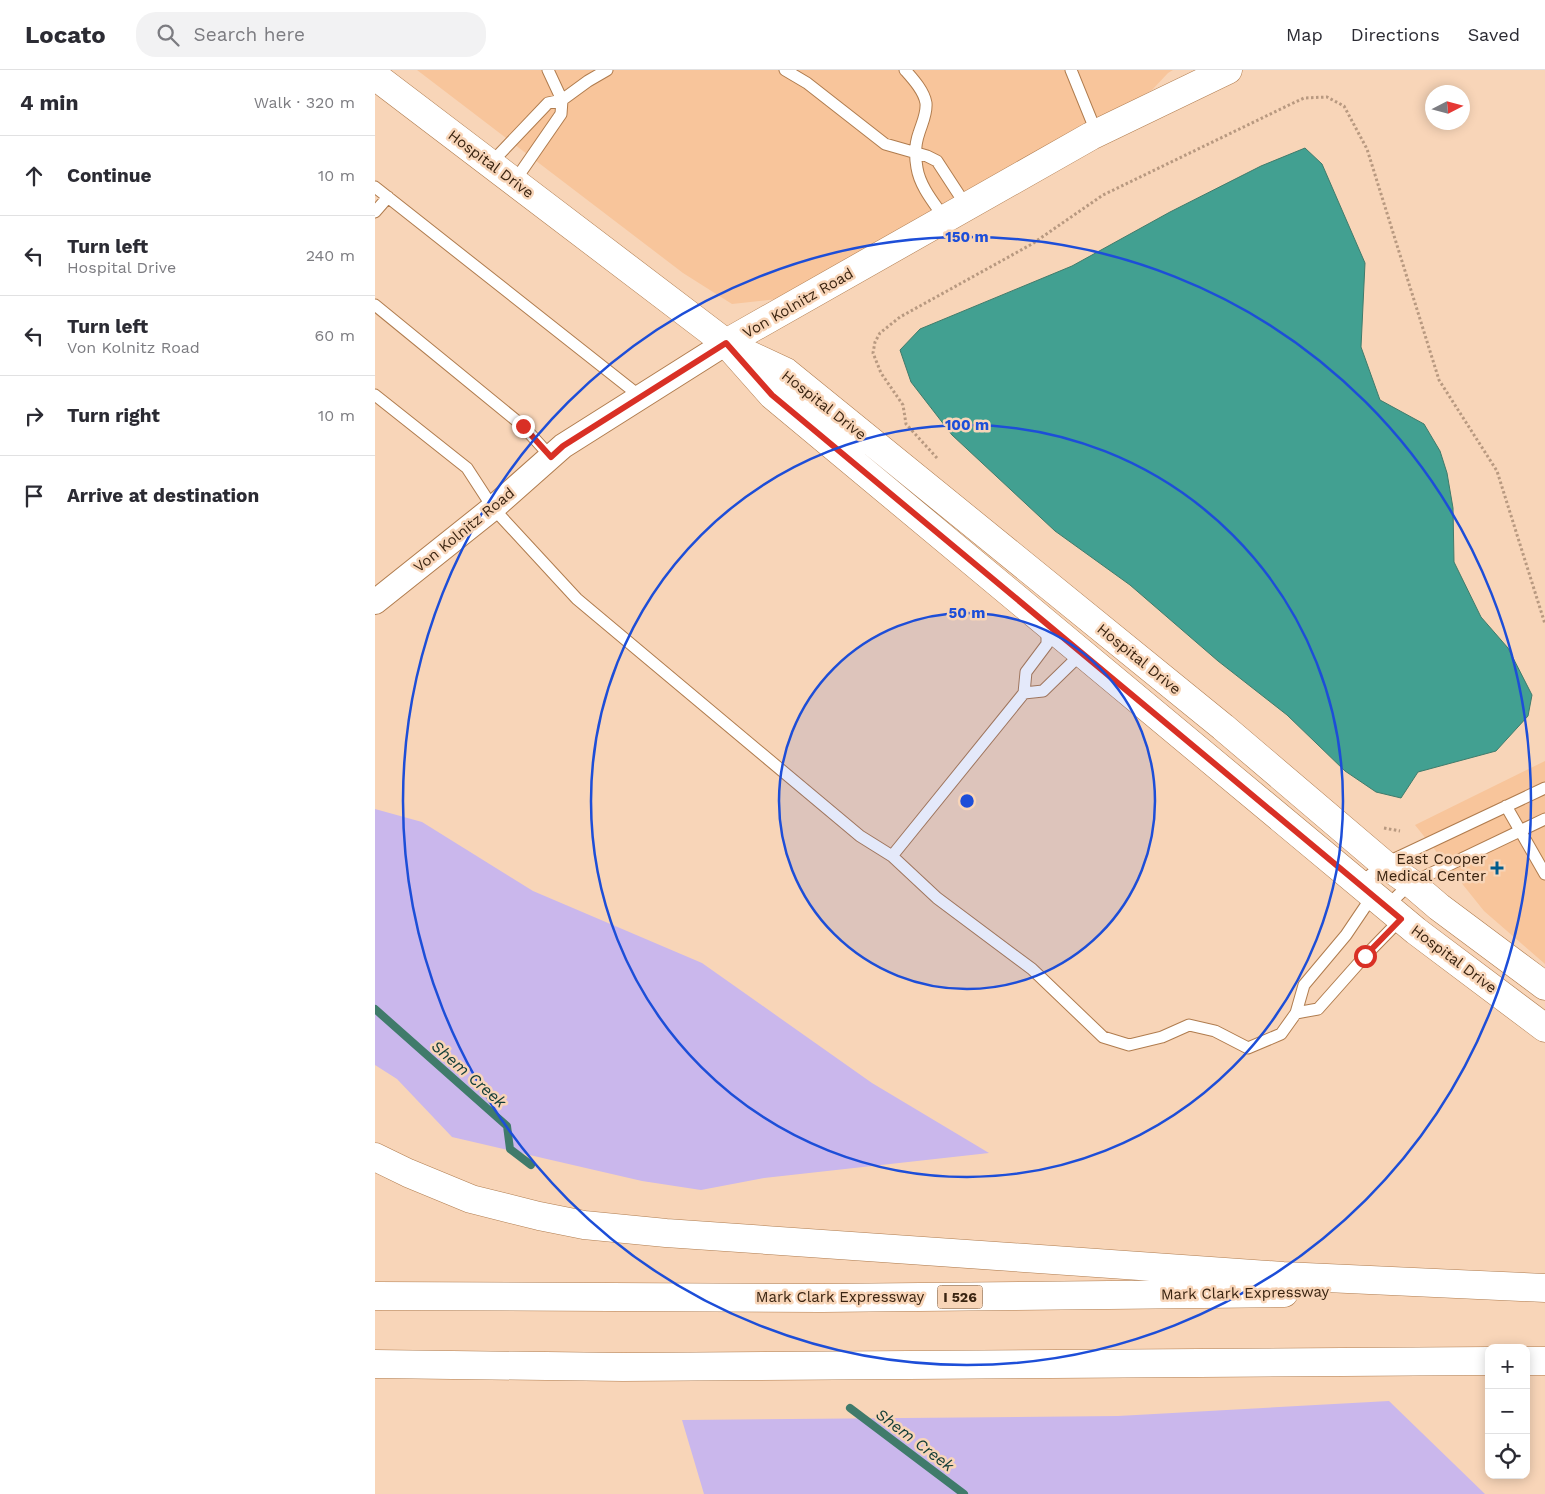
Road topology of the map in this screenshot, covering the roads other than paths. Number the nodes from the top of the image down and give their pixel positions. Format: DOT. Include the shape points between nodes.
graph roads {
  1 [pos="548,70"];
  2 [pos="607,70"];
  3 [pos="785,70"];
  4 [pos="905,70"];
  5 [pos="1071,70"];
  6 [pos="1228,70"];
  7 [pos="375,76"];
  8 [pos="562,100"];
  9 [pos="1097,134"];
  10 [pos="915,154"];
  11 [pos="490,164"];
  12 [pos="513,182"];
  13 [pos="375,187"];
  14 [pos="388,196"];
  15 [pos="375,212"];
  16 [pos="956,213"];
  17 [pos="375,305"];
  18 [pos="726,343"];
  19 [pos="375,395"];
  20 [pos="641,396"];
  21 [pos="551,457"];
  22 [pos="493,508"];
  23 [pos="375,602"];
  24 [pos="1047,624"];
  25 [pos="1082,653"];
  26 [pos="1024,693"];
  27 [pos="1545,788"];
  28 [pos="1506,806"];
  29 [pos="1545,818"];
  30 [pos="1520,831"];
  31 [pos="892,856"];
  32 [pos="1384,864"];
  33 [pos="1545,874"];
  34 [pos="1411,883"];
  35 [pos="1380,901"];
  36 [pos="1545,986"];
  37 [pos="1296,1013"];
  38 [pos="1545,1028"];
  39 [pos="375,1157"];
  40 [pos="1545,1289"];
  41 [pos="375,1296"];
  42 [pos="1545,1360"];
  43 [pos="1530,1361"];
  44 [pos="1485,1362"];
  45 [pos="375,1364"];
  1 -- 8 [label="lane"];
  2 -- 8 [label="lane"];
  3 -- 10 [label="lane" via="807,83 885,144"];
  4 -- 10 [label="lane" via="926,102"];
  5 -- 9 [label="lane"];
  6 -- 9 [label="main road, Von Kolnitz Road"];
  7 -- 11 [label="main road, Hospital Drive"];
  8 -- 11 [label="lane" via="548,103"];
  8 -- 12 [label="lane" via="561,114"];
  9 -- 16 [label="main road, Von Kolnitz Road"];
  10 -- 16 [label="lane" via="921,182"];
  10 -- 16 [label="lane" via="937,161"];
  11 -- 12 [label="main road, Hospital Drive"];
  12 -- 18 [label="main road, Hospital Drive"];
  13 -- 14 [label="lane"];
  14 -- 15 [label="lane"];
  14 -- 20 [label="lane"];
  16 -- 18 [label="main road, Von Kolnitz Road"];
  17 -- 21 [label="lane" via="523,426"];
  18 -- 20 [label="street, Von Kolnitz Road"];
  18 -- 24 [label="main road, Hospital Drive" via="772,395"];
  18 -- 32 [label="main road, Hospital Drive" via="786,372 1223,727"];
  19 -- 22 [label="lane" via="467,468"];
  20 -- 21 [label="street, Von Kolnitz Road"];
  21 -- 22 [label="street, Von Kolnitz Road"];
  22 -- 23 [label="street, Von Kolnitz Road"];
  22 -- 31 [label="lane" via="577,599 860,836"];
  24 -- 25 [label="main road, Hospital Drive"];
  24 -- 26 [label="lane" via="1047,644 1027,672"];
  25 -- 26 [label="lane" via="1043,691"];
  25 -- 35 [label="main road, Hospital Drive"];
  26 -- 31 [label="lane"];
  27 -- 28 [label="lane"];
  28 -- 30 [label="lane"];
  28 -- 32 [label="lane"];
  29 -- 30 [label="lane"];
  30 -- 33 [label="lane"];
  30 -- 34 [label="lane"];
  31 -- 37 [label="lane" via="937,898 1032,969 1103,1037 1129,1046 1189,1025 1215,1031 1248,1048 1281,1034"];
  32 -- 34 [label="main road, Hospital Drive"];
  32 -- 35 [label="lane"];
  34 -- 35 [label="lane"];
  34 -- 36 [label="main road, Hospital Drive"];
  35 -- 37 [label="lane" via="1304,985"];
  35 -- 37 [label="lane" via="1365,956 1318,1009"];
  35 -- 38 [label="main road, Hospital Drive"];
  39 -- 40 [label="main road" via="471,1198 584,1225 1283,1276"];
  40 -- 41 [label="main road, Mark Clark Expressway / I 526" via="822,1298"];
  42 -- 43 [label="main road"];
  44 -- 45 [label="main road" via="623,1367"];
}
